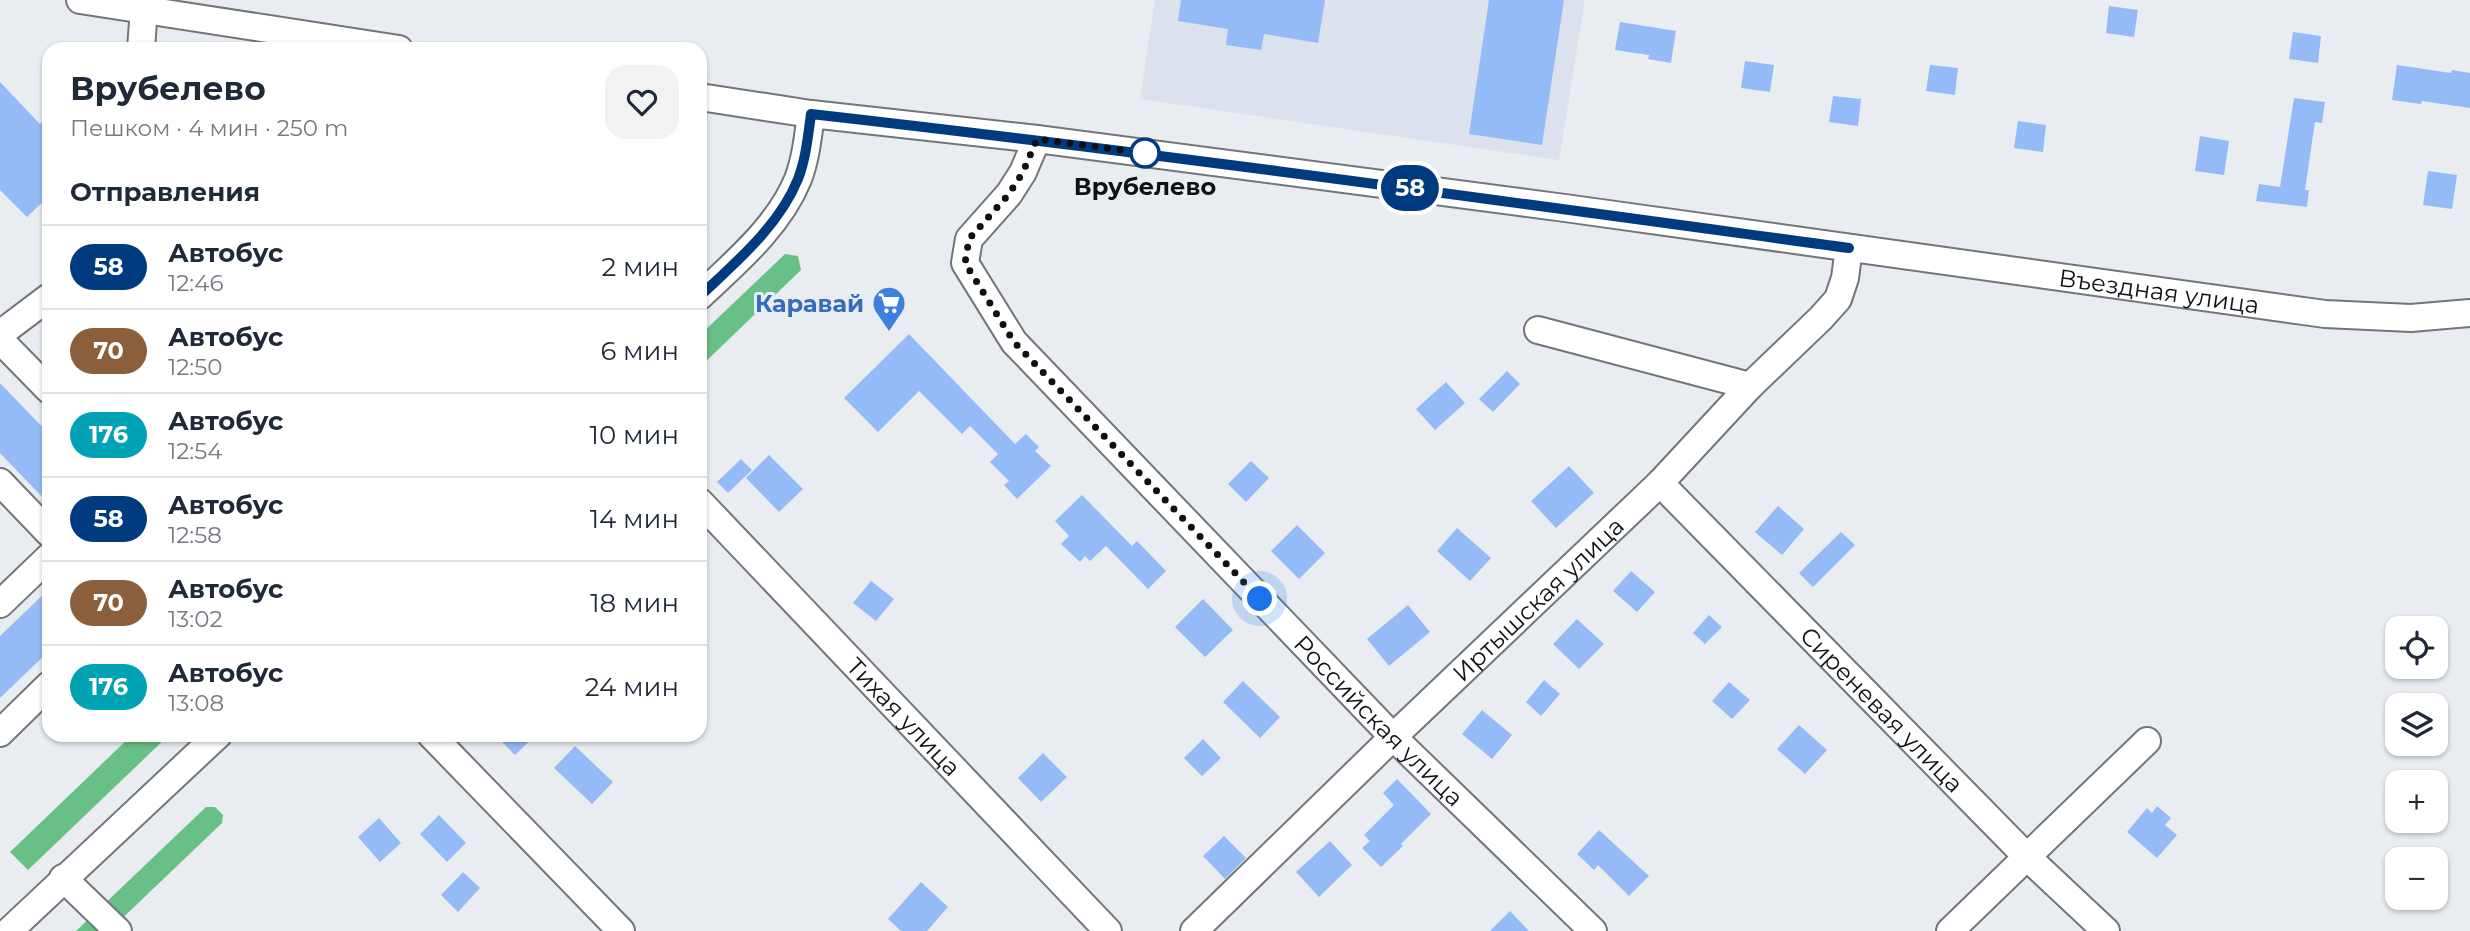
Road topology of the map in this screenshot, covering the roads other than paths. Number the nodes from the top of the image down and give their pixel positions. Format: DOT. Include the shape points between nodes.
graph roads {
  1 [pos="80,0"];
  2 [pos="144,8"];
  3 [pos="142,42"];
  4 [pos="355,42"];
  5 [pos="707,98"];
  6 [pos="811,114"];
  7 [pos="1037,139"];
  8 [pos="1849,248"];
  9 [pos="707,289"];
  10 [pos="42,303"];
  11 [pos="2470,313"];
  12 [pos="1538,330"];
  13 [pos="0,337"];
  14 [pos="42,382"];
  15 [pos="1750,387"];
  16 [pos="0,482"];
  17 [pos="1660,483"];
  18 [pos="707,509"];
  19 [pos="42,526"];
  20 [pos="42,564"];
  21 [pos="0,604"];
  22 [pos="42,692"];
  23 [pos="0,733"];
  24 [pos="1393,737"];
  25 [pos="2147,741"];
  26 [pos="210,742"];
  27 [pos="438,742"];
  28 [pos="2026,856"];
  29 [pos="63,878"];
  30 [pos="9,931"];
  31 [pos="118,931"];
  32 [pos="621,931"];
  33 [pos="1108,931"];
  34 [pos="1194,931"];
  35 [pos="1593,931"];
  36 [pos="1950,931"];
  37 [pos="2106,931"];
  1 -- 2 [label="street"];
  2 -- 3 [label="street"];
  2 -- 4 [label="street"];
  5 -- 6 [label="street, Въездная улица"];
  6 -- 7 [label="street, Въездная улица"];
  6 -- 9 [label="street" via="798,178 783,208"];
  7 -- 8 [label="street, Въездная улица"];
  7 -- 24 [label="street, Российская улица" via="1009,194 969,239 965,263 1014,342"];
  8 -- 11 [label="street, Въездная улица" via="2325,314 2411,318"];
  8 -- 15 [label="street, Иртышская улица" via="1838,299"];
  10 -- 13 [label="street"];
  12 -- 15 [label="street"];
  13 -- 14 [label="street"];
  15 -- 17 [label="street, Иртышская улица"];
  16 -- 19 [label="street"];
  17 -- 24 [label="street, Иртышская улица"];
  17 -- 28 [label="street, Сиреневая улица"];
  18 -- 33 [label="street, Тихая улица"];
  20 -- 21 [label="street"];
  22 -- 23 [label="street"];
  24 -- 34 [label="street, Иртышская улица"];
  24 -- 35 [label="street, Российская улица"];
  25 -- 28 [label="street"];
  26 -- 29 [label="street"];
  27 -- 32 [label="street"];
  28 -- 36 [label="street"];
  28 -- 37 [label="street, Сиреневая улица"];
  29 -- 30 [label="street"];
  29 -- 31 [label="street"];
}
